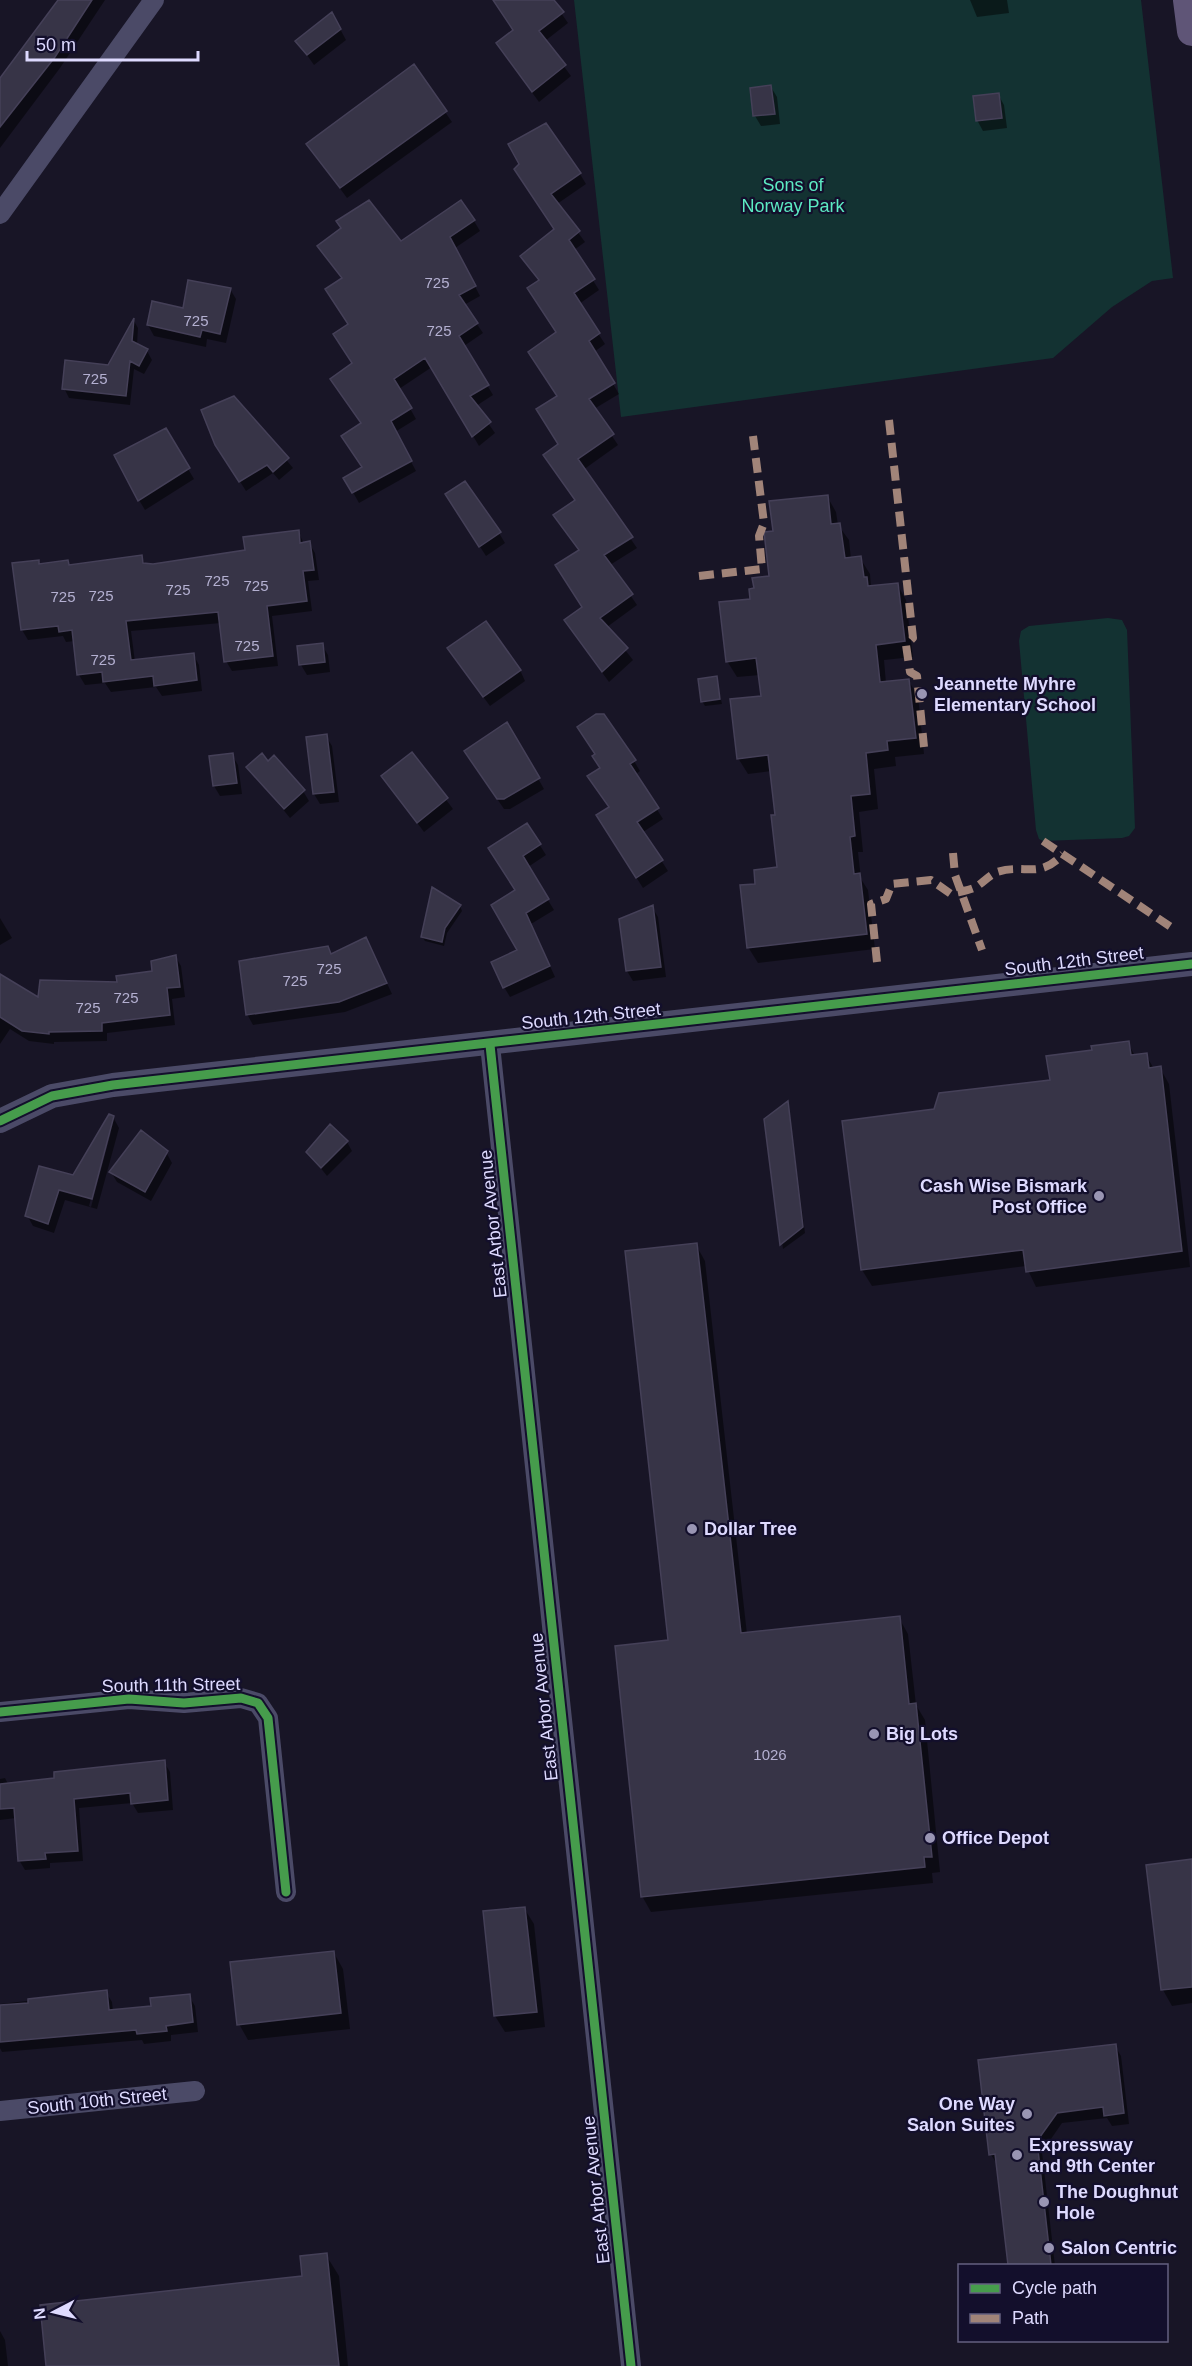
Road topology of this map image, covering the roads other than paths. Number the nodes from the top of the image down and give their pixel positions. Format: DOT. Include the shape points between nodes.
graph roads {
  1 [pos="154,0"];
  2 [pos="0,214"];
  3 [pos="1192,964"];
  4 [pos="490,1045"];
  5 [pos="0,1121"];
  6 [pos="0,1712"];
  7 [pos="286,1892"];
  8 [pos="195,2091"];
  9 [pos="0,2111"];
  10 [pos="631,2366"];
  1 -- 2 [label="street"];
  3 -- 4 [label="street, South 12th Street"];
  4 -- 5 [label="street, South 12th Street" via="96,1087 52,1096"];
  4 -- 10 [label="street, East Arbor Avenue"];
  6 -- 7 [label="street, South 11th Street" via="129,1699 184,1703 241,1698 258,1703 268,1718"];
  8 -- 9 [label="street, South 10th Street"];
}
